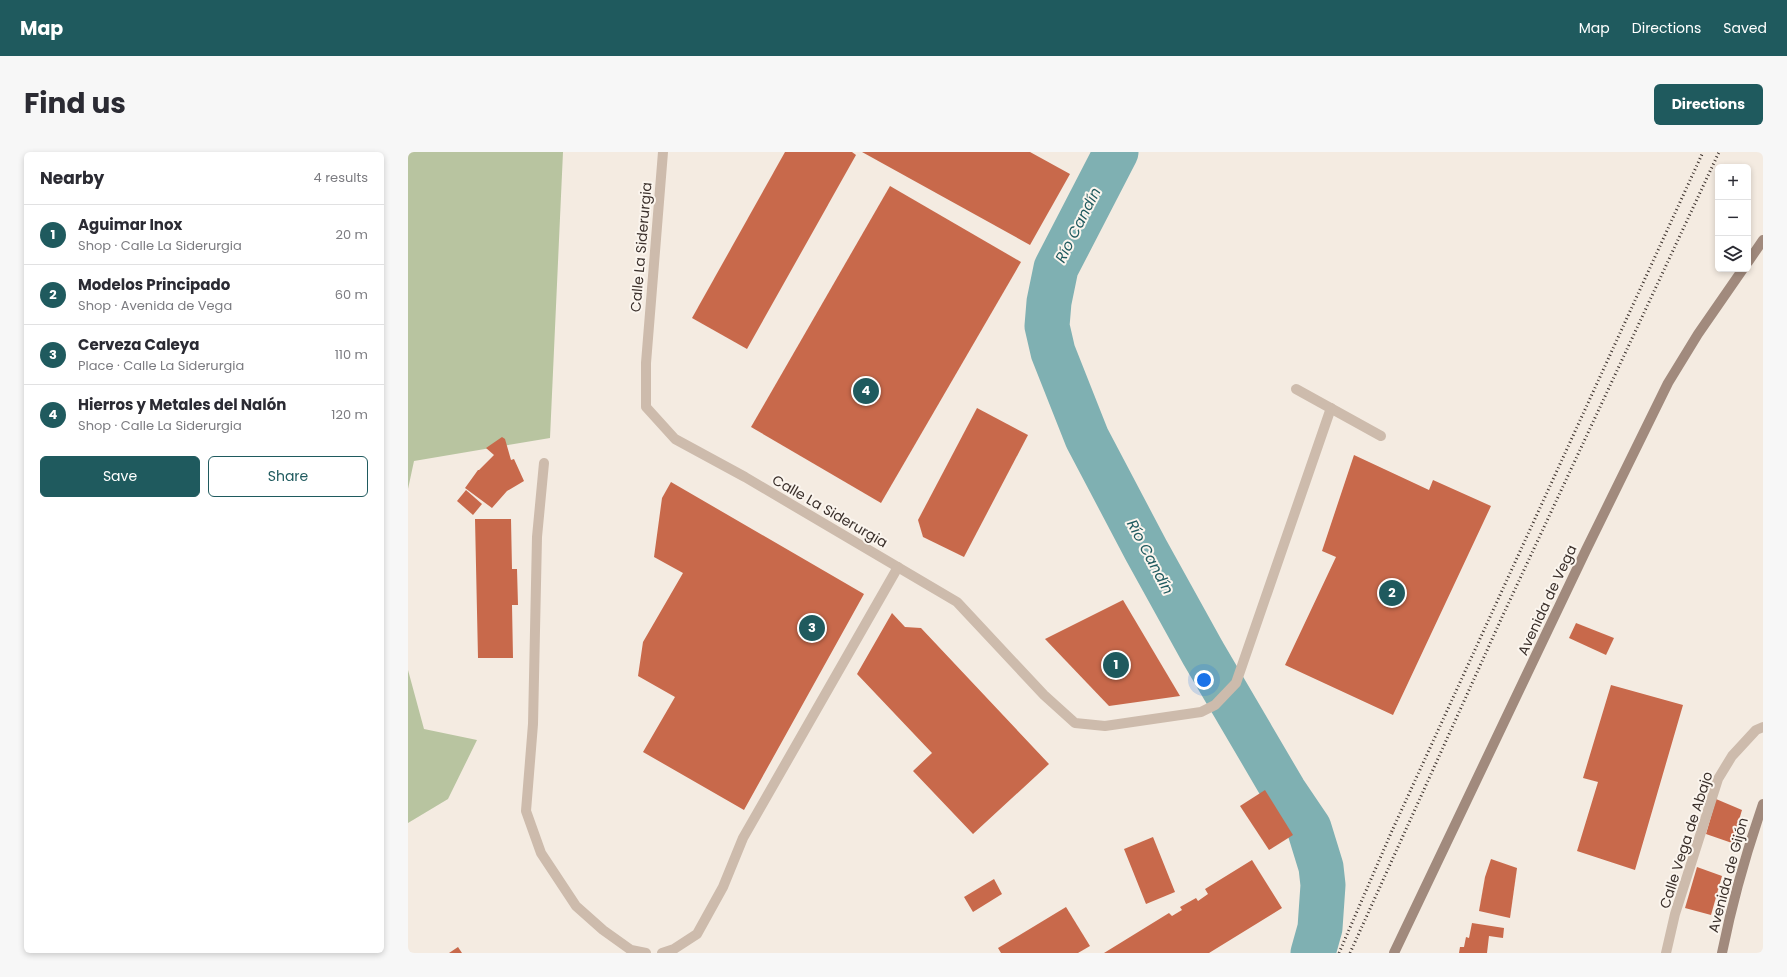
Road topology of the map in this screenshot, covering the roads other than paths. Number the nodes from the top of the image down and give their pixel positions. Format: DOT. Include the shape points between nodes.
graph roads {
  1 [pos="663,152"];
  2 [pos="1763,240"];
  3 [pos="1751,258"];
  4 [pos="1741,272"];
  5 [pos="1296,389"];
  6 [pos="1331,408"];
  7 [pos="1381,436"];
  8 [pos="544,463"];
  9 [pos="898,567"];
  10 [pos="1763,727"];
  11 [pos="1763,804"];
  12 [pos="646,953"];
  13 [pos="662,953"];
  14 [pos="1394,953"];
  15 [pos="1666,953"];
  16 [pos="1722,953"];
  1 -- 9 [label="street, Calle La Siderurgia" via="646,363 646,407 675,439"];
  2 -- 3 [label="street"];
  4 -- 14 [label="street, Avenida de Vega" via="1668,383"];
  5 -- 6 [label="street"];
  6 -- 7 [label="street"];
  6 -- 9 [label="street, Calle La Siderurgia" via="1236,683 1215,705 1202,712 1105,726 1075,723 1044,695 957,602"];
  8 -- 12 [label="street" via="537,537 533,724 526,812 541,853 576,906 631,950"];
  9 -- 13 [label="street" via="743,838 723,887 697,934 674,949"];
  10 -- 15 [label="street, Calle Vega de Abajo" via="1756,730 1732,756 1718,779 1675,914"];
  11 -- 16 [label="street, Avenida de Gijón" via="1751,837"];
}
